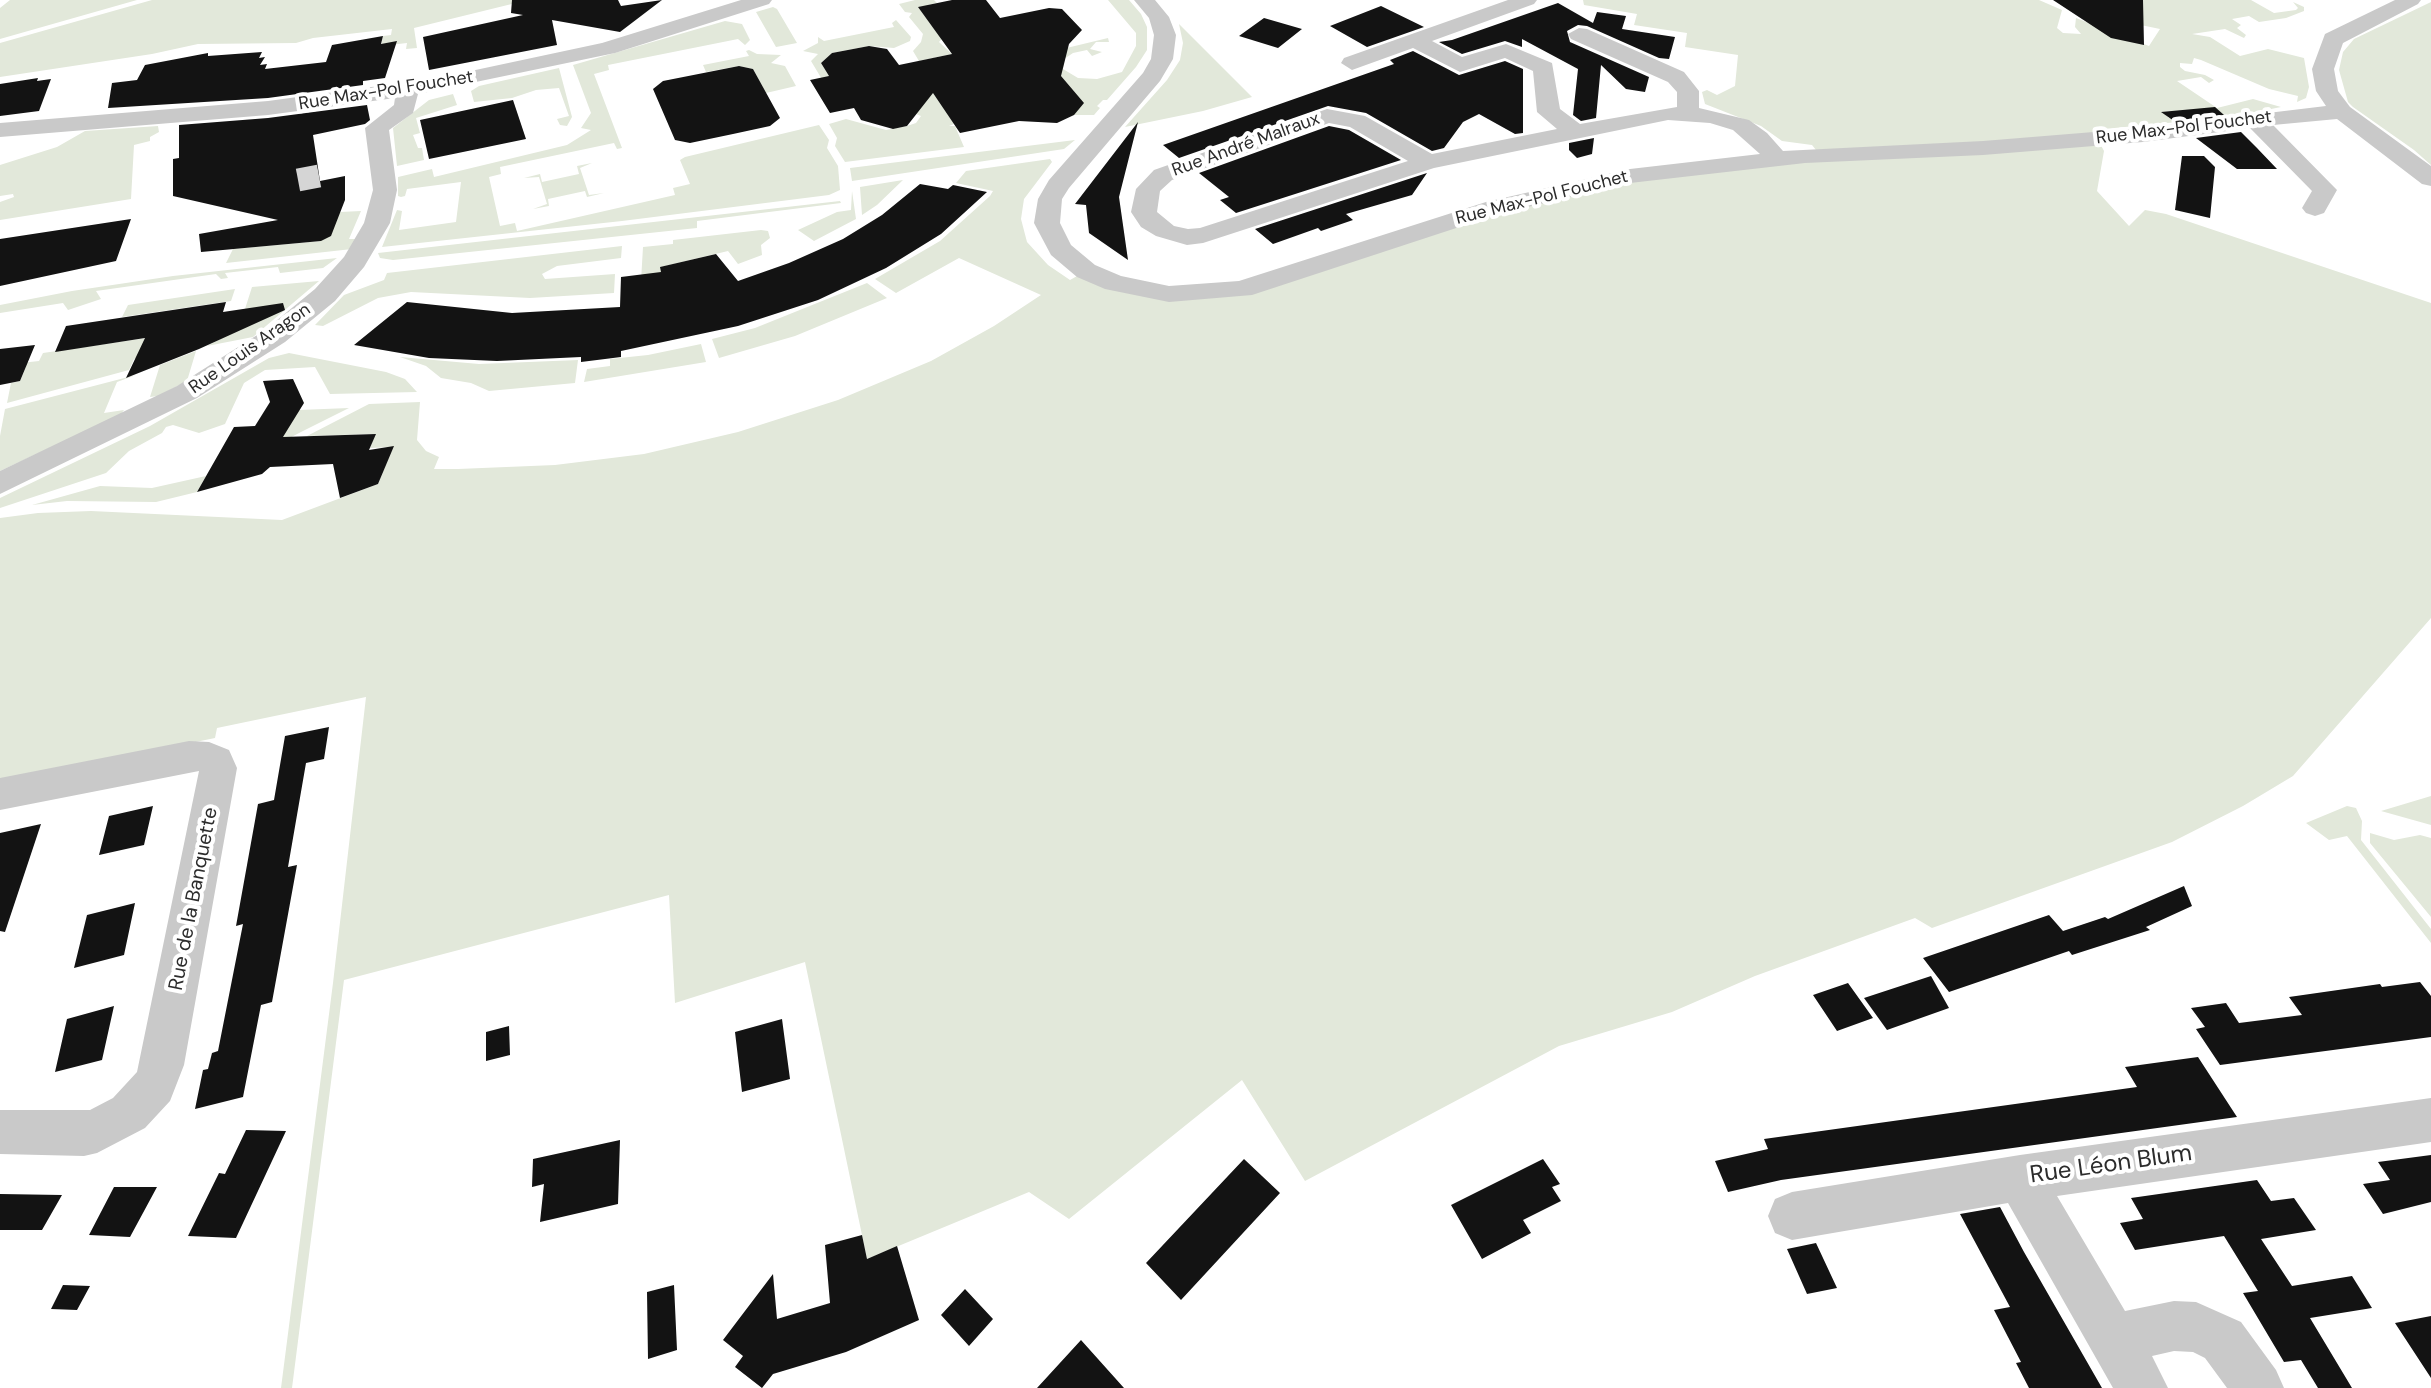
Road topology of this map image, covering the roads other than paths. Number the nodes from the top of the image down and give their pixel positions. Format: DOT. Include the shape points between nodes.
graph roads {
  1 [pos="762,0"];
  2 [pos="1144,0"];
  3 [pos="1527,0"];
  4 [pos="2411,0"];
  5 [pos="1579,34"];
  6 [pos="1417,42"];
  7 [pos="1352,63"];
  8 [pos="407,89"];
  9 [pos="2342,112"];
  10 [pos="1688,113"];
  11 [pos="2256,121"];
  12 [pos="0,130"];
  13 [pos="1575,131"];
  14 [pos="1776,158"];
  15 [pos="1428,162"];
  16 [pos="2431,179"];
  17 [pos="2315,208"];
  18 [pos="0,484"];
  19 [pos="0,794"];
  20 [pos="2431,1120"];
  21 [pos="0,1132"];
  22 [pos="2020,1178"];
  23 [pos="1792,1216"];
  24 [pos="2113,1339"];
  25 [pos="2142,1388"];
  26 [pos="2258,1388"];
  1 -- 8 [label="street, Rue Max-Pol Fouchet" via="607,48"];
  2 -- 14 [label="street, Rue Max-Pol Fouchet" via="1159,17 1165,35 1162,59 1058,185 1046,214 1049,232 1067,256 1086,271 1130,287 1186,295 1242,289 1537,196 1630,176"];
  3 -- 6 [label="street"];
  4 -- 9 [label="street" via="2333,39 2323,69 2327,91"];
  5 -- 10 [label="street" via="1676,77 1686,87"];
  6 -- 7 [label="street"];
  6 -- 13 [label="street" via="1462,65 1506,50 1544,68 1549,112"];
  8 -- 12 [label="street, Rue Max-Pol Fouchet" via="279,107"];
  8 -- 18 [label="street, Rue Louis Aragon" via="405,108 377,128 384,198 362,250 325,295 294,322 172,401"];
  9 -- 11 [label="street, Rue Max-Pol Fouchet"];
  9 -- 16 [label="street"];
  10 -- 13 [label="street, Rue André Malraux"];
  10 -- 14 [label="street, Rue André Malraux" via="1741,125"];
  11 -- 14 [label="street, Rue Max-Pol Fouchet" via="2161,134"];
  11 -- 17 [label="street" via="2325,190"];
  13 -- 15 [label="street, Rue André Malraux"];
  15 -- 15 [label="street, Rue André Malraux" via="1357,121 1327,116 1163,175 1148,189 1144,212 1165,231 1203,235"];
  19 -- 21 [label="street, Rue de la Banquette" via="189,756 209,757 218,768 154,1086 129,1113 97,1131"];
  20 -- 22 [label="street, Rue Léon Blum"];
  22 -- 23 [label="street, Rue Léon Blum"];
  22 -- 24 [label="street"];
  24 -- 25 [label="street"];
  24 -- 26 [label="street" via="2174,1326 2196,1327 2223,1340"];
}
